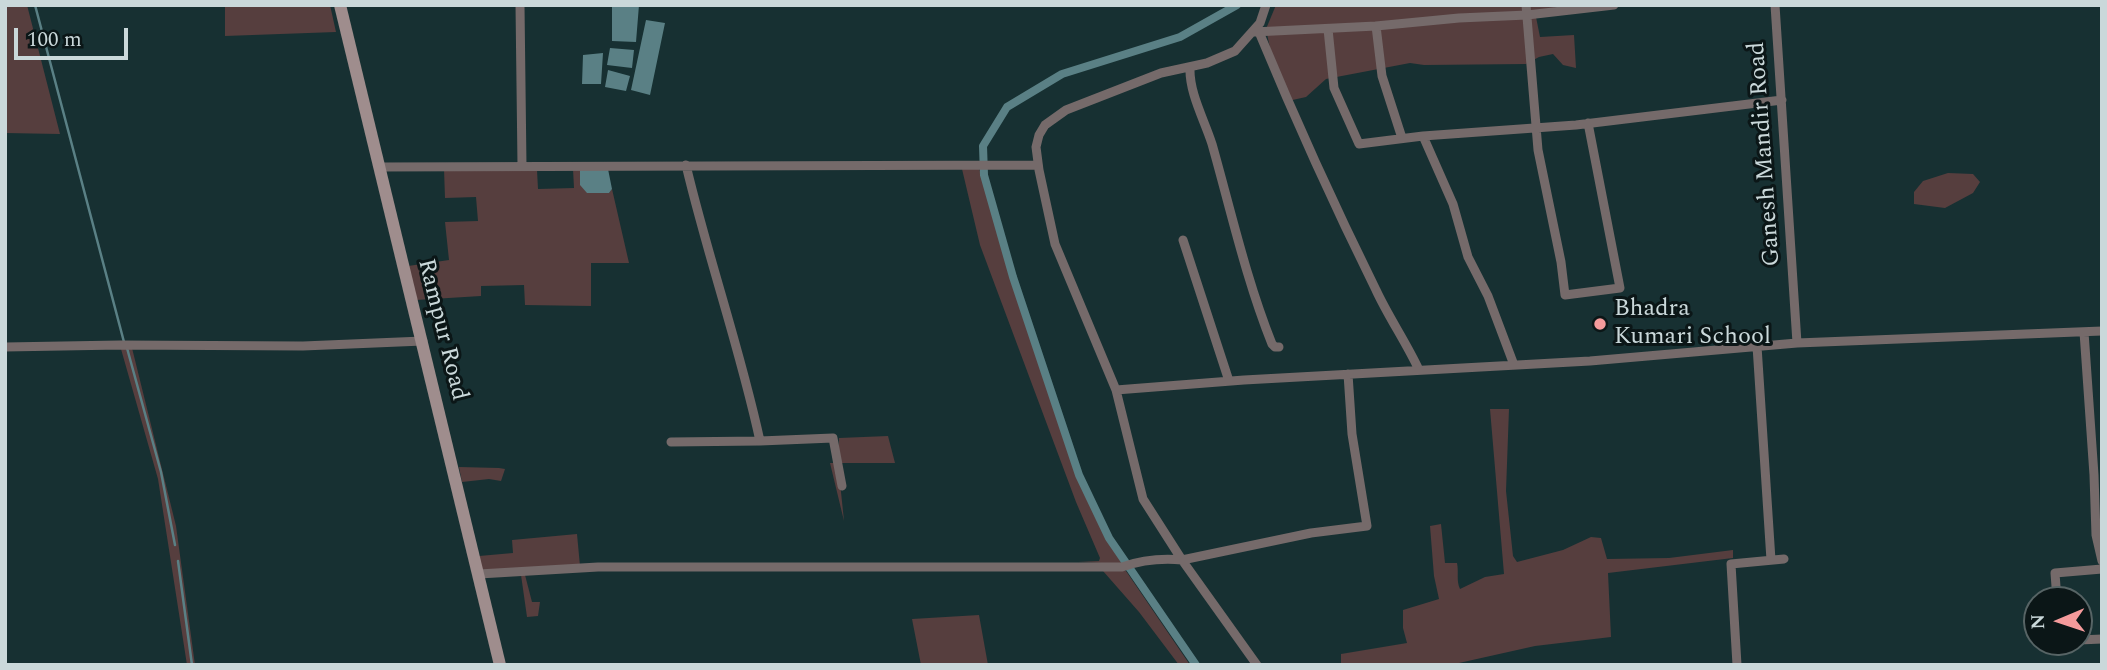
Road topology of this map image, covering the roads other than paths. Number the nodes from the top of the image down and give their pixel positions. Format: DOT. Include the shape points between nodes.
graph roads {
  1 [pos="341,5"];
  2 [pos="520,5"];
  3 [pos="1266,5"];
  4 [pos="1614,5"];
  5 [pos="1776,5"];
  6 [pos="1526,10"];
  7 [pos="1376,26"];
  8 [pos="1328,29"];
  9 [pos="1255,32"];
  10 [pos="1190,67"];
  11 [pos="1782,100"];
  12 [pos="1588,123"];
  13 [pos="1536,129"];
  14 [pos="1423,136"];
  15 [pos="1402,138"];
  16 [pos="686,165"];
  17 [pos="1038,165"];
  18 [pos="522,166"];
  19 [pos="379,167"];
  20 [pos="1183,240"];
  21 [pos="2102,331"];
  22 [pos="2084,332"];
  23 [pos="423,341"];
  24 [pos="1797,343"];
  25 [pos="1279,346"];
  26 [pos="1756,346"];
  27 [pos="5,347"];
  28 [pos="1514,365"];
  29 [pos="1419,370"];
  30 [pos="1348,374"];
  31 [pos="1230,381"];
  32 [pos="1116,390"];
  33 [pos="760,441"];
  34 [pos="671,442"];
  35 [pos="842,486"];
  36 [pos="2098,520"];
  37 [pos="1771,559"];
  38 [pos="1784,559"];
  39 [pos="1182,560"];
  40 [pos="2102,561"];
  41 [pos="2102,569"];
  42 [pos="479,574"];
  43 [pos="2056,586"];
  44 [pos="500,665"];
  45 [pos="1257,665"];
  46 [pos="1737,665"];
  1 -- 19 [label="main road, Rampur Road"];
  2 -- 18 [label="street"];
  3 -- 9 [label="street"];
  4 -- 6 [label="street"];
  5 -- 11 [label="street, Ganesh Mandir Road"];
  6 -- 7 [label="street"];
  6 -- 13 [label="street"];
  7 -- 8 [label="street"];
  7 -- 15 [label="street" via="1382,76"];
  8 -- 9 [label="street"];
  8 -- 15 [label="street" via="1334,88 1359,144"];
  9 -- 10 [label="street" via="1235,51"];
  9 -- 29 [label="street" via="1377,293"];
  10 -- 17 [label="street" via="1161,73 1066,110 1045,125 1036,147"];
  10 -- 25 [label="street" via="1246,269 1272,344"];
  11 -- 12 [label="street"];
  11 -- 24 [label="street, Ganesh Mandir Road"];
  12 -- 13 [label="street"];
  12 -- 13 [label="street" via="1620,288 1565,295"];
  13 -- 14 [label="street"];
  14 -- 15 [label="street"];
  14 -- 28 [label="street"];
  16 -- 17 [label="street"];
  16 -- 18 [label="street"];
  16 -- 33 [label="street"];
  17 -- 32 [label="street" via="1055,244"];
  18 -- 19 [label="street"];
  19 -- 23 [label="main road, Rampur Road"];
  20 -- 31 [label="street"];
  21 -- 22 [label="street"];
  22 -- 24 [label="street"];
  22 -- 36 [label="street"];
  23 -- 27 [label="street"];
  23 -- 42 [label="main road, Rampur Road"];
  24 -- 26 [label="street"];
  26 -- 28 [label="street"];
  26 -- 37 [label="street"];
  28 -- 29 [label="street"];
  29 -- 30 [label="street"];
  30 -- 31 [label="street"];
  30 -- 39 [label="street" via="1367,526"];
  31 -- 32 [label="street"];
  32 -- 39 [label="street" via="1143,499"];
  33 -- 34 [label="street"];
  33 -- 35 [label="street" via="833,438"];
  36 -- 40 [label="street"];
  37 -- 38 [label="street"];
  37 -- 46 [label="street" via="1731,564"];
  39 -- 42 [label="street" via="1163,558 1122,567 611,567"];
  39 -- 45 [label="street"];
  41 -- 43 [label="street" via="2055,573"];
  42 -- 44 [label="main road, Rampur Road"];
}
